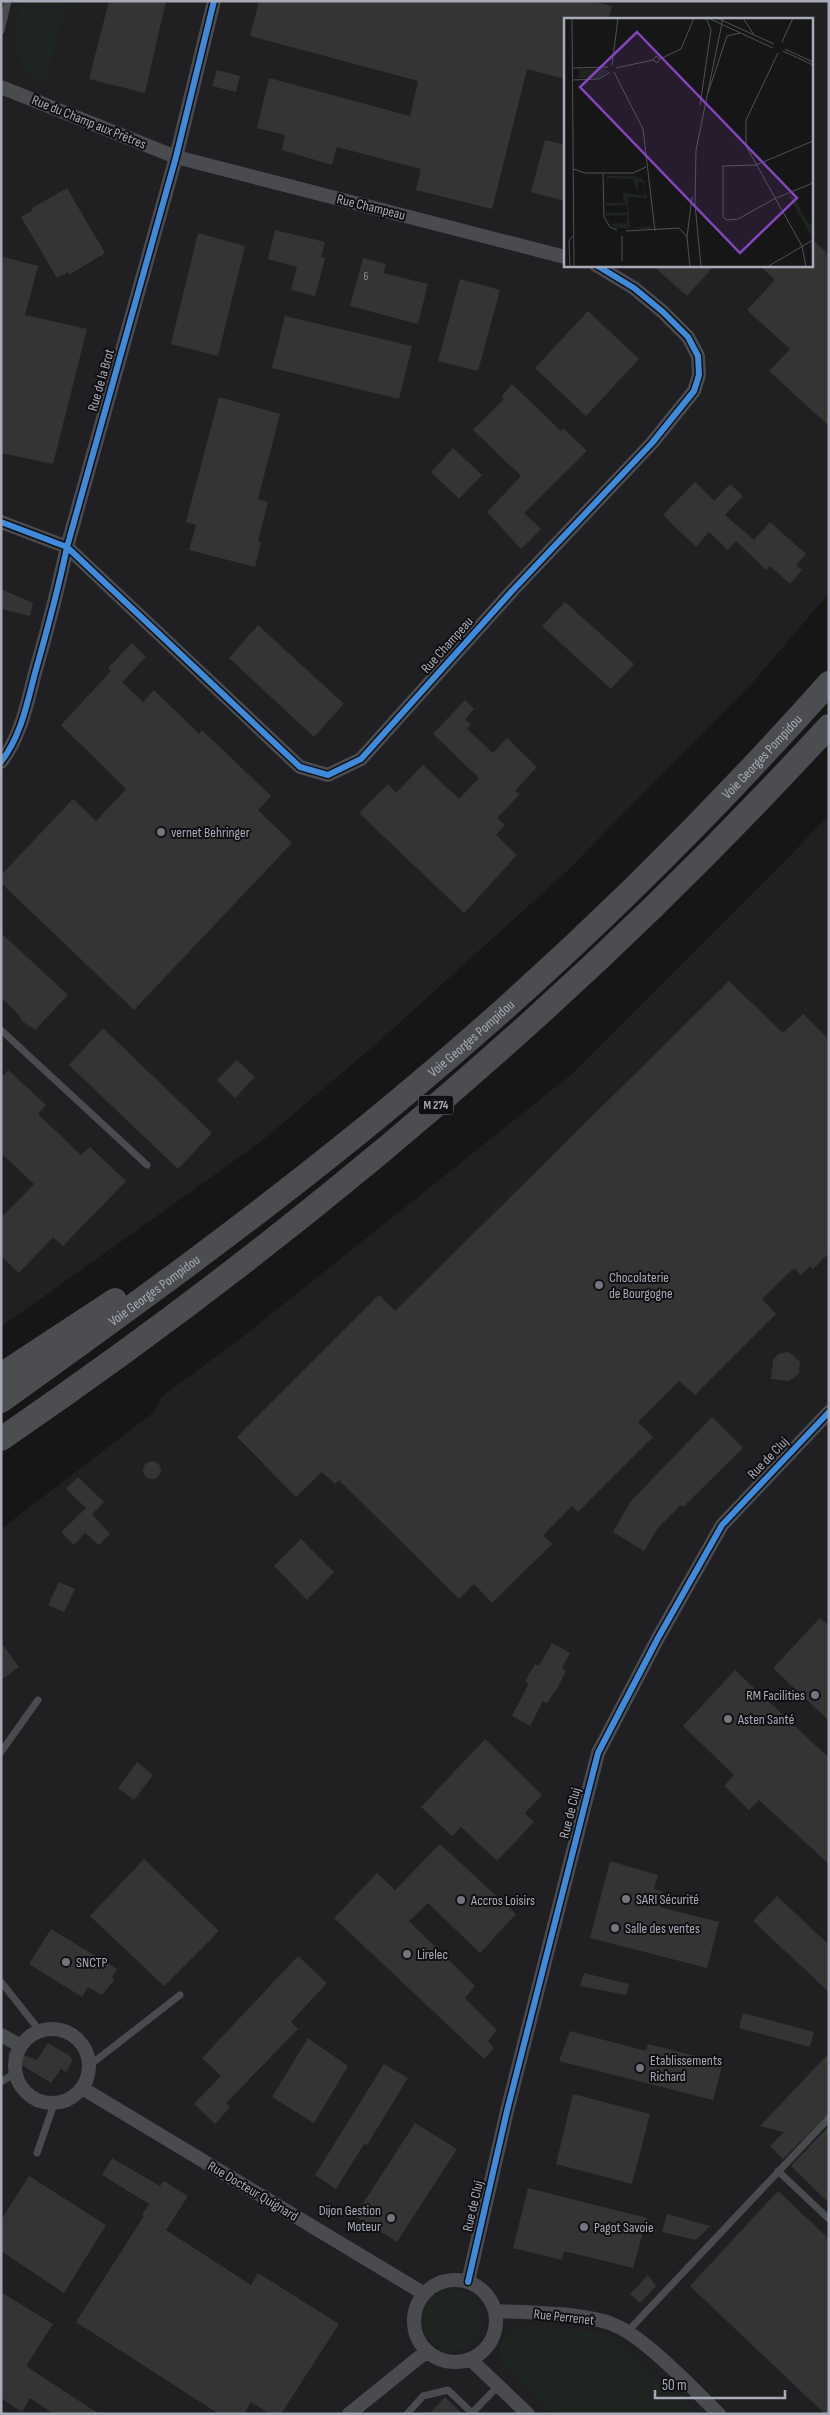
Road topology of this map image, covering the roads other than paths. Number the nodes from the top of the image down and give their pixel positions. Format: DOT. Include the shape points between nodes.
graph roads {
  1 [pos="8,1"];
  2 [pos="214,1"];
  3 [pos="1,30"];
  4 [pos="1,86"];
  5 [pos="176,157"];
  6 [pos="564,257"];
  7 [pos="598,266"];
  8 [pos="1,522"];
  9 [pos="67,547"];
  10 [pos="829,683"];
  11 [pos="829,726"];
  12 [pos="829,733"];
  13 [pos="1,762"];
  14 [pos="787,771"];
  15 [pos="1,1030"];
  16 [pos="147,1165"];
  17 [pos="227,1235"];
  18 [pos="1,1375"];
  19 [pos="1,1401"];
  20 [pos="54,1403"];
  21 [pos="829,1412"];
  22 [pos="1,1438"];
  23 [pos="1,1449"];
  24 [pos="38,1700"];
  25 [pos="1,1752"];
  26 [pos="1,1982"];
  27 [pos="180,1995"];
  28 [pos="40,2031"];
  29 [pos="1,2035"];
  30 [pos="21,2046"];
  31 [pos="90,2065"];
  32 [pos="15,2073"];
  33 [pos="1,2082"];
  34 [pos="82,2088"];
  35 [pos="54,2104"];
  36 [pos="829,2118"];
  37 [pos="37,2153"];
  38 [pos="778,2171"];
  39 [pos="829,2220"];
  40 [pos="468,2282"];
  41 [pos="424,2293"];
  42 [pos="495,2310"];
  43 [pos="628,2331"];
  44 [pos="427,2352"];
  45 [pos="470,2360"];
  46 [pos="498,2386"];
  47 [pos="352,2413"];
  48 [pos="472,2413"];
  49 [pos="407,2414"];
  50 [pos="528,2414"];
  51 [pos="720,2414"];
  1 -- 3 [label="lane"];
  2 -- 5 [label="street, Rue de la Brot"];
  4 -- 5 [label="street, Rue du Champ aux Prêtres"];
  5 -- 6 [label="street, Rue Champeau"];
  5 -- 9 [label="street, Rue de la Brot"];
  7 -- 9 [label="street, Rue Champeau" via="634,288 688,337 698,356 699,375 694,390 652,443 512,591 362,759 328,775 300,767"];
  8 -- 9 [label="street"];
  9 -- 13 [label="street, Rue de la Brot" via="55,603 18,735"];
  10 -- 17 [label="highway, Voie Georges Pompidou / M 274" via="671,851 581,940 408,1093"];
  11 -- 14 [label="highway, Voie Georges Pompidou / M 274"];
  12 -- 14 [label="highway"];
  14 -- 20 [label="highway, Voie Georges Pompidou / M 274" via="674,888 590,968 381,1153 289,1228"];
  15 -- 16 [label="lane"];
  17 -- 18 [label="highway" via="175,1259"];
  17 -- 19 [label="highway, Voie Georges Pompidou / M 274"];
  20 -- 22 [label="highway, Voie Georges Pompidou / M 274"];
  20 -- 23 [label="highway"];
  21 -- 40 [label="street, Rue de Cluj" via="722,1525 598,1753 507,2111"];
  24 -- 25 [label="lane"];
  26 -- 28 [label="lane"];
  27 -- 31 [label="lane"];
  28 -- 30 [label="street"];
  28 -- 31 [label="street" via="63,2030 73,2036 88,2053"];
  29 -- 30 [label="street"];
  30 -- 32 [label="street"];
  31 -- 34 [label="street"];
  32 -- 33 [label="lane"];
  32 -- 35 [label="street" via="19,2083 33,2098"];
  34 -- 35 [label="street" via="75,2096"];
  34 -- 41 [label="street, Rue Docteur Quignard"];
  35 -- 37 [label="lane"];
  36 -- 38 [label="lane"];
  38 -- 39 [label="lane"];
  38 -- 43 [label="lane"];
  40 -- 41 [label="street" via="447,2280 434,2284"];
  40 -- 42 [label="street" via="484,2291"];
  41 -- 44 [label="street" via="413,2316 414,2329"];
  42 -- 43 [label="street, Rue Perrenet" via="594,2319"];
  42 -- 45 [label="street" via="494,2334 481,2354"];
  43 -- 51 [label="street, Rue Perrenet"];
  44 -- 45 [label="street" via="447,2362"];
  44 -- 47 [label="street"];
  45 -- 46 [label="street"];
  46 -- 48 [label="lane"];
  46 -- 50 [label="street"];
  48 -- 49 [label="lane" via="448,2390 423,2396"];
}
